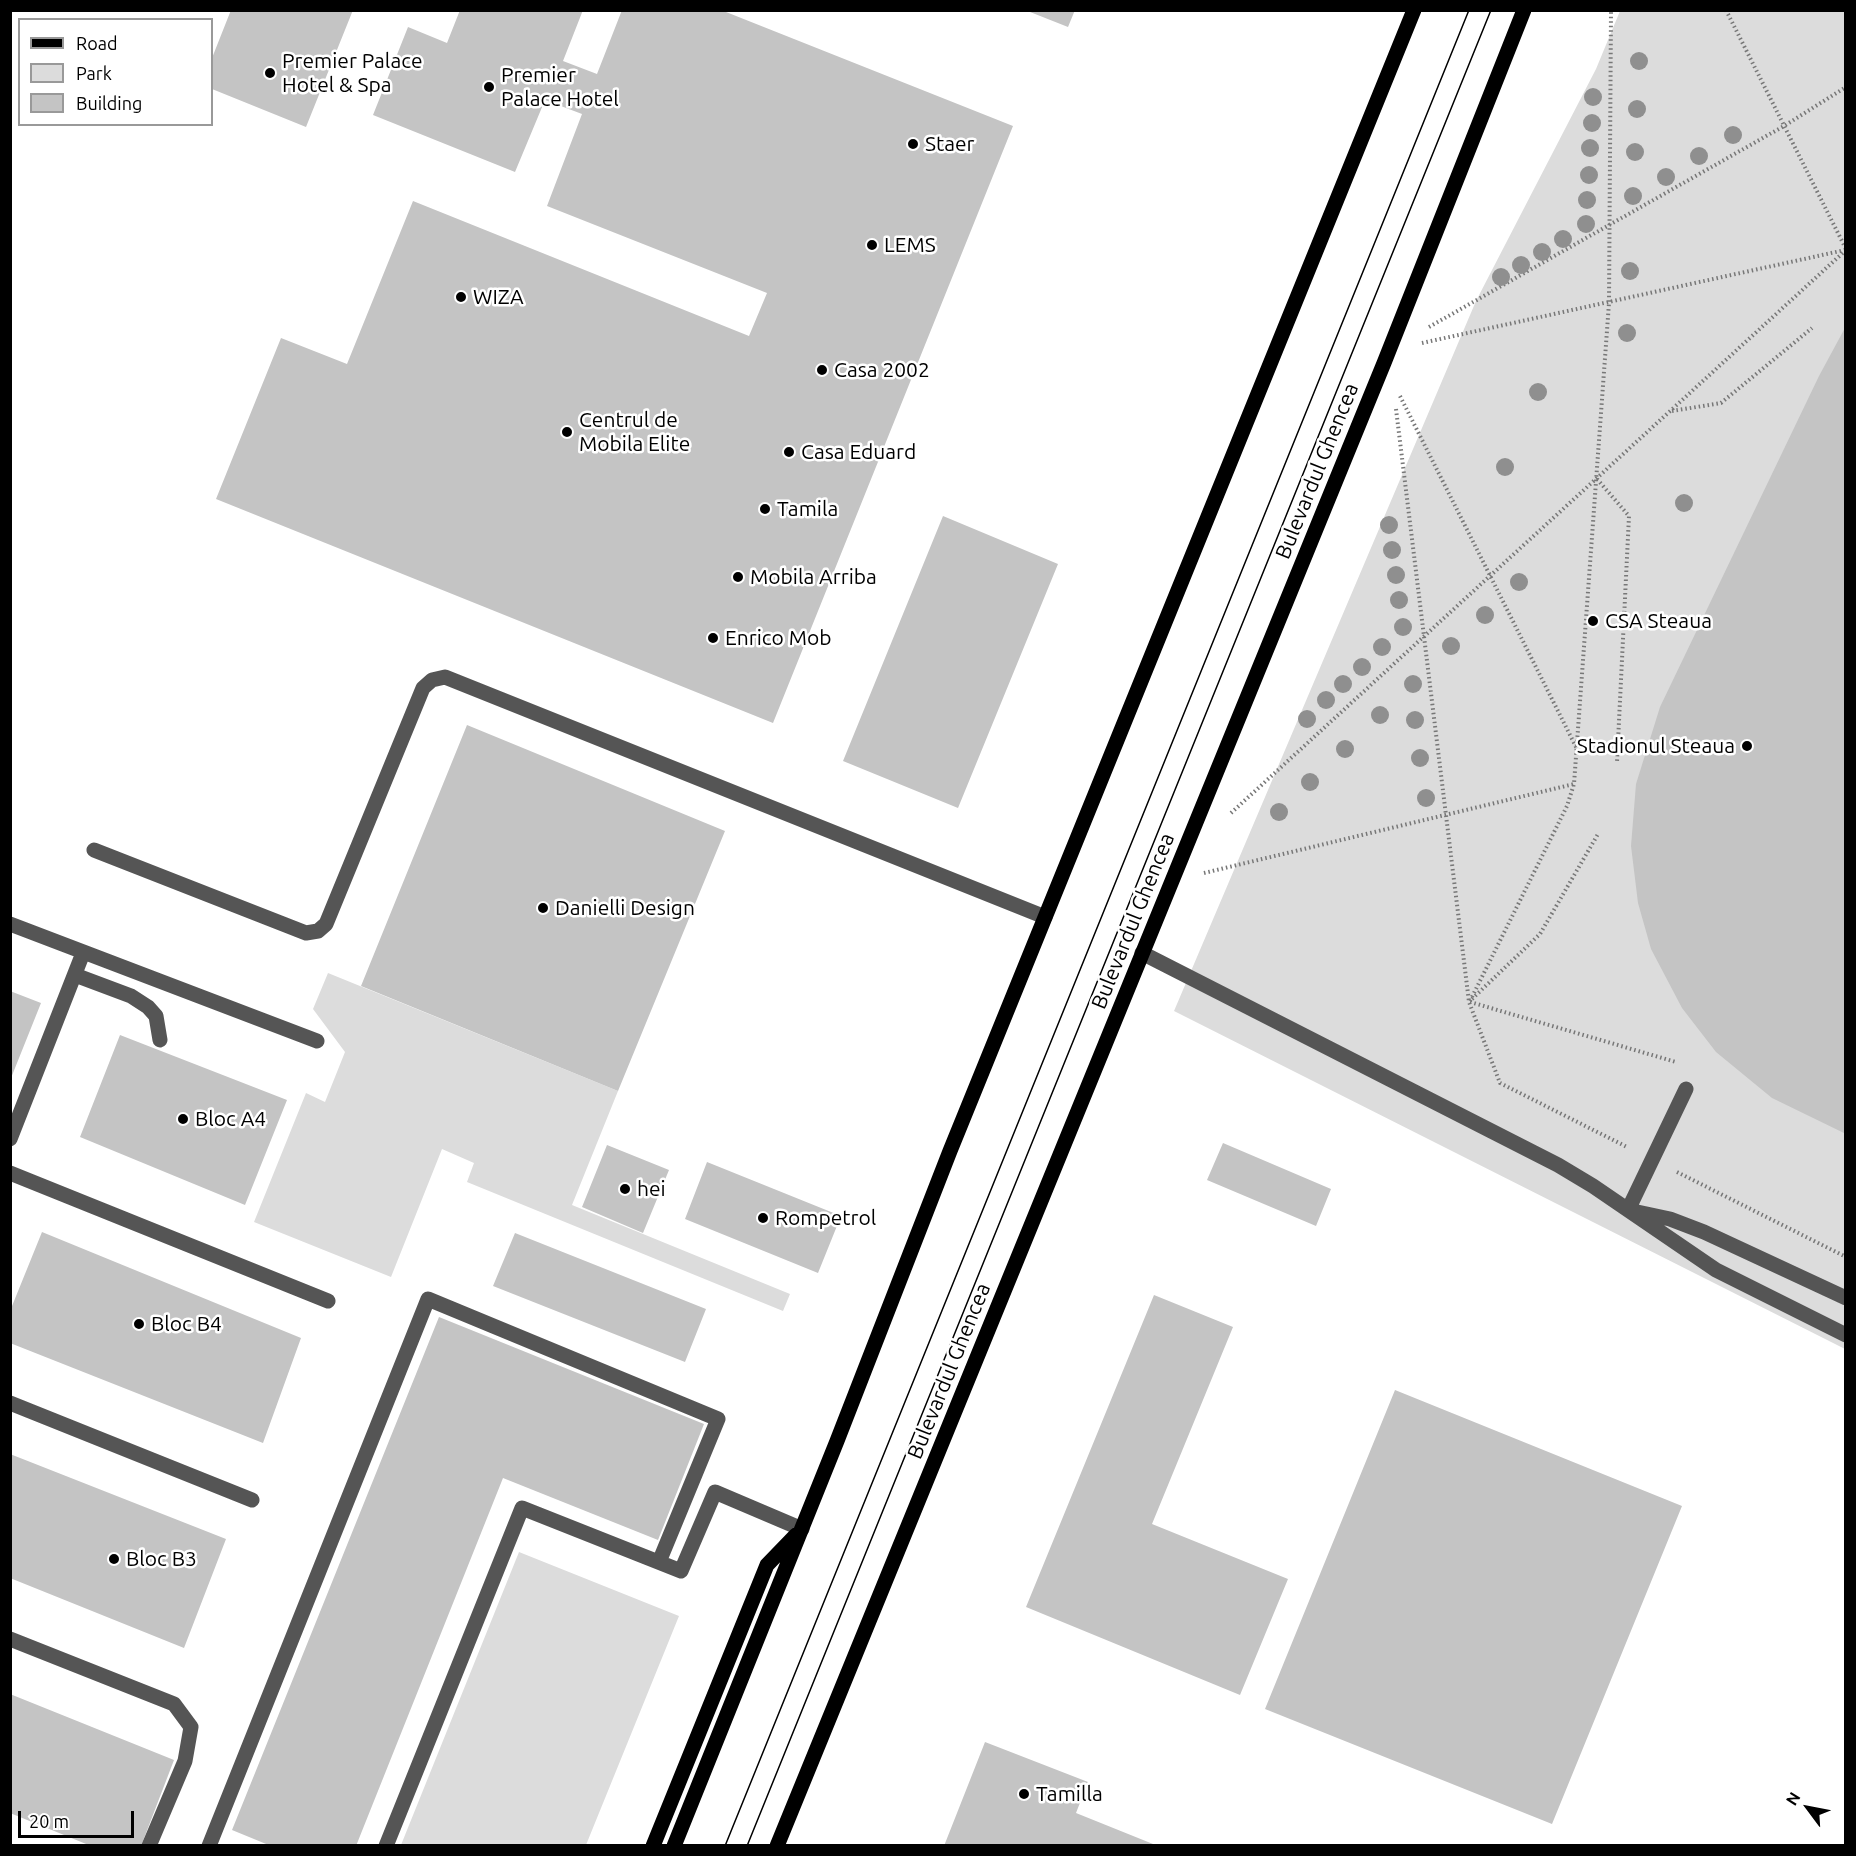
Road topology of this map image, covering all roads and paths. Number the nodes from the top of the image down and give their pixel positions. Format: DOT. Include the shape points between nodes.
graph roads {
  1 [pos="1414,10"];
  2 [pos="1524,10"];
  3 [pos="1611,10"];
  4 [pos="1726,10"];
  5 [pos="1845,87"];
  6 [pos="1784,126"];
  7 [pos="1609,225"];
  8 [pos="1845,250"];
  9 [pos="1609,303"];
  10 [pos="1812,328"];
  11 [pos="1386,357"];
  12 [pos="1393,382"];
  13 [pos="1671,411"];
  14 [pos="1596,478"];
  15 [pos="1490,576"];
  16 [pos="1425,634"];
  17 [pos="1577,750"];
  18 [pos="1617,762"];
  19 [pos="1574,784"];
  20 [pos="1448,814"];
  21 [pos="1226,818"];
  22 [pos="1598,834"];
  23 [pos="94,850"];
  24 [pos="1172,881"];
  25 [pos="1045,917"];
  26 [pos="10,924"];
  27 [pos="83,953"];
  28 [pos="1142,953"];
  29 [pos="75,975"];
  30 [pos="1469,1002"];
  31 [pos="160,1040"];
  32 [pos="317,1041"];
  33 [pos="1684,1065"];
  34 [pos="1686,1089"];
  35 [pos="10,1139"];
  36 [pos="10,1173"];
  37 [pos="1628,1210"];
  38 [pos="1845,1298"];
  39 [pos="328,1301"];
  40 [pos="1845,1335"];
  41 [pos="10,1403"];
  42 [pos="252,1500"];
  43 [pos="802,1528"];
  44 [pos="659,1562"];
  45 [pos="10,1639"];
  46 [pos="149,1845"];
  47 [pos="209,1845"];
  48 [pos="386,1845"];
  49 [pos="653,1845"];
  50 [pos="674,1845"];
  51 [pos="777,1845"];
  1 -- 25 [label="main road"];
  2 -- 11 [label="main road, Bulevardul Ghencea"];
  3 -- 7 [label="path"];
  4 -- 6 [label="path"];
  5 -- 6 [label="path"];
  6 -- 7 [label="path"];
  6 -- 8 [label="path"];
  7 -- 9 [label="path"];
  7 -- 11 [label="path"];
  8 -- 9 [label="path"];
  8 -- 13 [label="path"];
  9 -- 11 [label="path"];
  9 -- 14 [label="path"];
  10 -- 13 [label="path" via="1721,403"];
  11 -- 12 [label="path"];
  11 -- 24 [label="main road, Bulevardul Ghencea"];
  12 -- 15 [label="path"];
  12 -- 16 [label="path"];
  13 -- 14 [label="path"];
  14 -- 15 [label="path"];
  14 -- 17 [label="path"];
  14 -- 18 [label="path" via="1629,516"];
  15 -- 16 [label="path"];
  15 -- 17 [label="path"];
  16 -- 20 [label="path"];
  16 -- 21 [label="path"];
  17 -- 19 [label="path"];
  19 -- 20 [label="path"];
  19 -- 30 [label="path" via="1567,806"];
  20 -- 24 [label="path"];
  20 -- 30 [label="path"];
  22 -- 30 [label="path" via="1540,934"];
  23 -- 25 [label="street" via="306,933 318,931 326,924 423,688 432,680 445,677"];
  24 -- 28 [label="main road, Bulevardul Ghencea"];
  25 -- 43 [label="main road"];
  26 -- 27 [label="street"];
  27 -- 29 [label="street"];
  27 -- 32 [label="street"];
  28 -- 37 [label="street" via="1558,1165"];
  28 -- 51 [label="main road, Bulevardul Ghencea"];
  29 -- 31 [label="street" via="148,1006 156,1016"];
  29 -- 35 [label="street"];
  30 -- 33 [label="path"];
  34 -- 37 [label="street"];
  36 -- 39 [label="street"];
  37 -- 38 [label="street" via="1670,1219 1704,1232"];
  37 -- 40 [label="street" via="1716,1270"];
  41 -- 42 [label="street"];
  43 -- 44 [label="street" via="715,1492 681,1571"];
  43 -- 49 [label="main road" via="767,1565"];
  43 -- 50 [label="main road"];
  44 -- 47 [label="street" via="718,1419 428,1299"];
  44 -- 48 [label="street" via="522,1508"];
  45 -- 46 [label="street" via="174,1704 191,1727 185,1761"];
}
